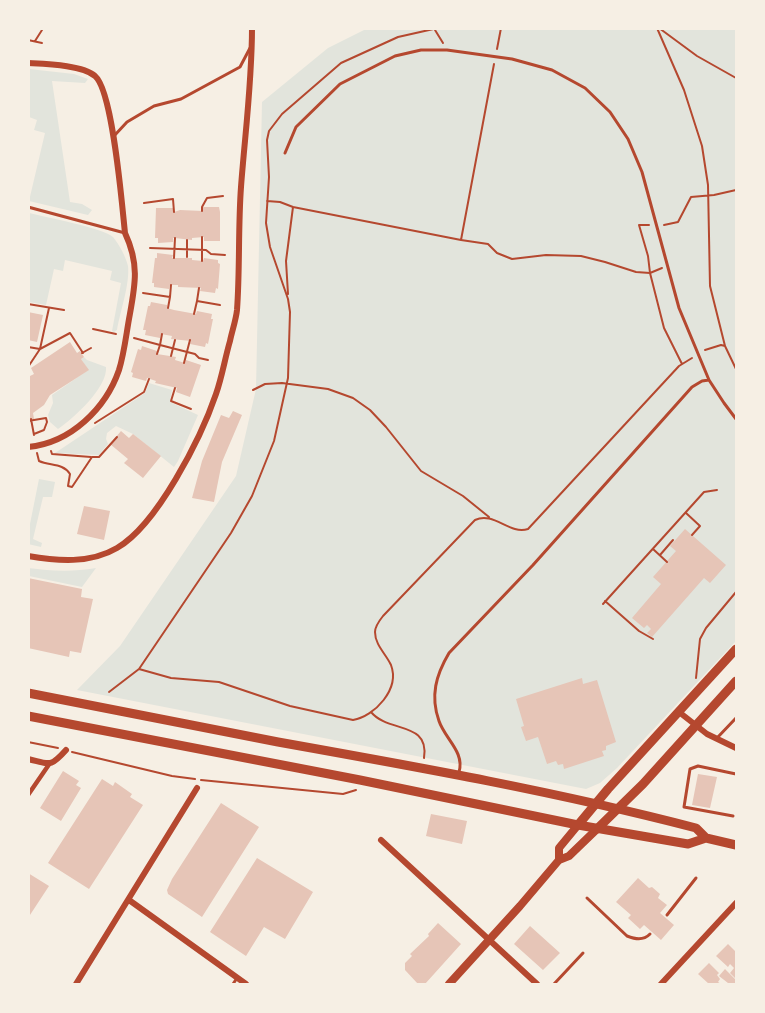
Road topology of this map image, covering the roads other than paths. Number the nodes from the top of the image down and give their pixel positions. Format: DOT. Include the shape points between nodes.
graph roads {
  1 [pos="252,28"];
  2 [pos="252,45"];
  3 [pos="28,63"];
  4 [pos="113,138"];
  5 [pos="285,153"];
  6 [pos="28,207"];
  7 [pos="125,233"];
  8 [pos="709,380"];
  9 [pos="736,419"];
  10 [pos="28,447"];
  11 [pos="28,556"];
  12 [pos="736,649"];
  13 [pos="736,681"];
  14 [pos="28,693"];
  15 [pos="679,712"];
  16 [pos="28,716"];
  17 [pos="736,718"];
  18 [pos="695,727"];
  19 [pos="716,739"];
  20 [pos="736,748"];
  21 [pos="66,750"];
  22 [pos="28,759"];
  23 [pos="50,763"];
  24 [pos="458,774"];
  25 [pos="736,774"];
  26 [pos="197,788"];
  27 [pos="28,795"];
  28 [pos="597,803"];
  29 [pos="618,808"];
  30 [pos="733,816"];
  31 [pos="578,825"];
  32 [pos="597,829"];
  33 [pos="706,838"];
  34 [pos="381,840"];
  35 [pos="736,845"];
  36 [pos="559,860"];
  37 [pos="696,878"];
  38 [pos="587,898"];
  39 [pos="129,900"];
  40 [pos="736,903"];
  41 [pos="667,915"];
  42 [pos="650,934"];
  43 [pos="488,941"];
  44 [pos="583,953"];
  45 [pos="235,981"];
  46 [pos="76,984"];
  47 [pos="246,984"];
  48 [pos="449,984"];
  49 [pos="537,984"];
  50 [pos="554,984"];
  51 [pos="661,984"];
  1 -- 2 [label="street"];
  2 -- 4 [label="lane" via="240,67 181,99 154,106 127,122"];
  2 -- 11 [label="street" via="237,312 217,393 207,417 169,490 134,536 117,549 90,558 57,560"];
  3 -- 4 [label="street" via="86,69 98,77"];
  4 -- 7 [label="street"];
  5 -- 8 [label="lane" via="296,127 340,84 395,56 447,50 552,70 585,88 610,112 628,139 679,308"];
  6 -- 7 [label="lane"];
  7 -- 10 [label="street" via="134,253 135,276 120,368 111,388 92,416 72,432"];
  8 -- 9 [label="lane"];
  8 -- 24 [label="lane" via="692,387 449,653 434,690 439,722 459,754"];
  12 -- 15 [label="main road"];
  13 -- 18 [label="main road"];
  14 -- 24 [label="main road"];
  15 -- 18 [label="street"];
  15 -- 28 [label="main road"];
  16 -- 31 [label="main road"];
  17 -- 19 [label="lane"];
  18 -- 19 [label="street"];
  18 -- 29 [label="main road"];
  19 -- 20 [label="street"];
  21 -- 23 [label="street"];
  22 -- 23 [label="street"];
  23 -- 27 [label="street"];
  24 -- 28 [label="main road"];
  25 -- 30 [label="lane" via="698,766 690,769 684,807"];
  26 -- 39 [label="street"];
  28 -- 29 [label="main road"];
  28 -- 31 [label="main road"];
  29 -- 32 [label="main road"];
  29 -- 33 [label="main road" via="696,828"];
  31 -- 32 [label="main road"];
  31 -- 36 [label="main road" via="559,848"];
  32 -- 33 [label="main road" via="688,844"];
  32 -- 36 [label="main road" via="569,856"];
  33 -- 35 [label="main road"];
  34 -- 43 [label="street"];
  36 -- 43 [label="main road"];
  37 -- 41 [label="lane"];
  38 -- 42 [label="lane" via="627,936 643,939"];
  39 -- 45 [label="street"];
  39 -- 46 [label="street"];
  40 -- 51 [label="street"];
  43 -- 48 [label="main road"];
  43 -- 49 [label="street"];
  44 -- 50 [label="lane"];
  45 -- 47 [label="street"];
}
